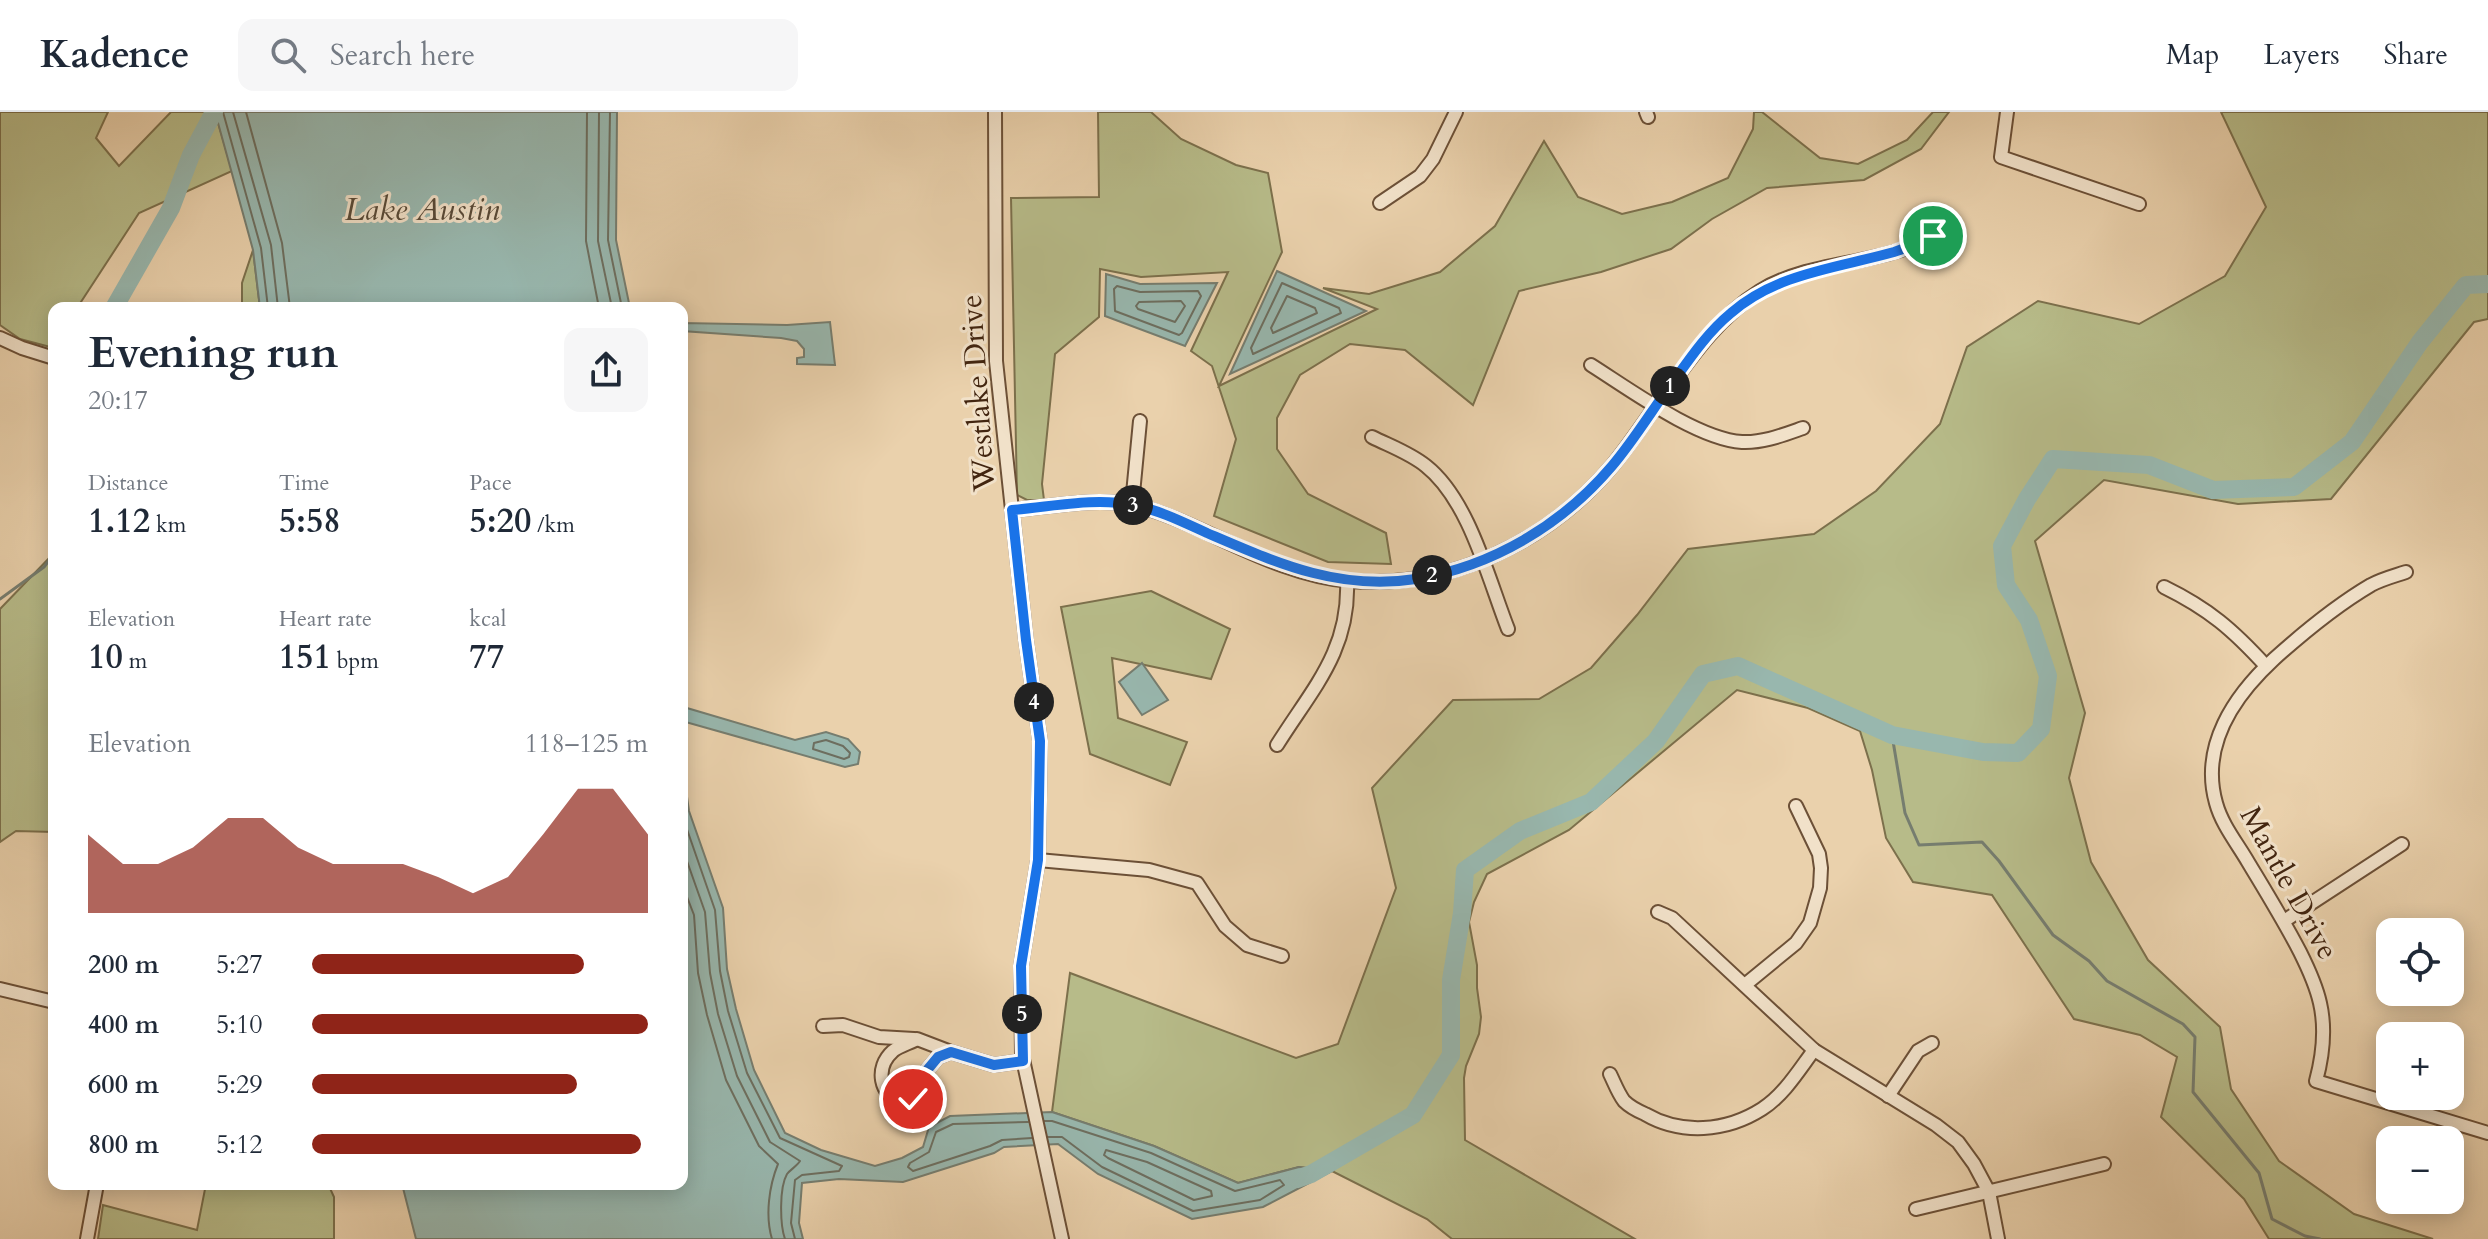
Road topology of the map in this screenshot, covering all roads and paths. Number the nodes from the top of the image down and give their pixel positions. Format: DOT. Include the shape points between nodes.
graph roads {
  1 [pos="995,112"];
  2 [pos="1456,112"];
  3 [pos="2007,112"];
  4 [pos="1380,203"];
  5 [pos="2139,204"];
  6 [pos="1942,229"];
  7 [pos="0,338"];
  8 [pos="48,356"];
  9 [pos="1591,365"];
  10 [pos="1655,407"];
  11 [pos="1140,421"];
  12 [pos="1803,428"];
  13 [pos="1372,437"];
  14 [pos="1132,504"];
  15 [pos="1012,510"];
  16 [pos="1482,561"];
  17 [pos="2406,572"];
  18 [pos="1347,581"];
  19 [pos="2164,587"];
  20 [pos="1508,629"];
  21 [pos="2266,666"];
  22 [pos="1277,745"];
  23 [pos="1796,806"];
  24 [pos="2402,844"];
  25 [pos="1038,860"];
  26 [pos="1658,912"];
  27 [pos="2284,921"];
  28 [pos="1282,956"];
  29 [pos="1746,984"];
  30 [pos="0,989"];
  31 [pos="48,1001"];
  32 [pos="823,1026"];
  33 [pos="917,1039"];
  34 [pos="1932,1043"];
  35 [pos="1814,1050"];
  36 [pos="951,1052"];
  37 [pos="1023,1061"];
  38 [pos="1610,1074"];
  39 [pos="1888,1096"];
  40 [pos="2488,1133"];
  41 [pos="2104,1164"];
  42 [pos="96,1190"];
  43 [pos="1989,1192"];
  44 [pos="1916,1209"];
  45 [pos="87,1239"];
  46 [pos="1062,1239"];
  47 [pos="1998,1239"];
  1 -- 15 [label="street, Westlake Drive" via="996,361"];
  2 -- 4 [label="street" via="1420,176"];
  3 -- 5 [label="street" via="2001,157"];
  6 -- 10 [label="street" via="1895,251 1762,290 1730,313 1697,349"];
  7 -- 8 [label="street"];
  9 -- 10 [label="street"];
  10 -- 12 [label="street" via="1727,440 1757,441"];
  10 -- 16 [label="street" via="1578,502 1533,535"];
  11 -- 14 [label="street"];
  13 -- 16 [label="street" via="1410,455 1438,477 1462,510"];
  14 -- 15 [label="street"];
  14 -- 18 [label="street" via="1280,564"];
  15 -- 25 [label="street, Westlake Drive" via="1040,741"];
  16 -- 18 [label="street" via="1416,579"];
  16 -- 20 [label="street"];
  17 -- 21 [label="street, Mantle Drive" via="2373,584"];
  18 -- 22 [label="street" via="1347,617 1337,650"];
  19 -- 21 [label="street" via="2206,609"];
  21 -- 27 [label="street, Mantle Drive" via="2222,725 2213,765 2214,790 2227,827"];
  23 -- 29 [label="street" via="1819,854 1820,888 1810,923 1796,943"];
  24 -- 27 [label="street"];
  25 -- 28 [label="street" via="1149,870 1197,883 1225,926 1247,945"];
  25 -- 37 [label="street, Westlake Drive" via="1021,966"];
  26 -- 29 [label="street" via="1672,918"];
  27 -- 40 [label="street, Mantle Drive" via="2321,1004 2324,1041 2316,1081"];
  29 -- 35 [label="street"];
  30 -- 31 [label="street"];
  32 -- 33 [label="street"];
  33 -- 36 [label="street"];
  33 -- 36 [label="street" via="893,1051 881,1070 884,1090 902,1104 913,1099 938,1057"];
  34 -- 39 [label="street" via="1918,1051"];
  35 -- 38 [label="street" via="1779,1096 1762,1109 1700,1130 1642,1113 1625,1102"];
  35 -- 39 [label="street"];
  36 -- 37 [label="street" via="994,1065"];
  37 -- 46 [label="street, Westlake Drive"];
  39 -- 43 [label="street" via="1958,1142"];
  41 -- 43 [label="street"];
  42 -- 45 [label="street"];
  43 -- 44 [label="street"];
  43 -- 47 [label="street"];
}
